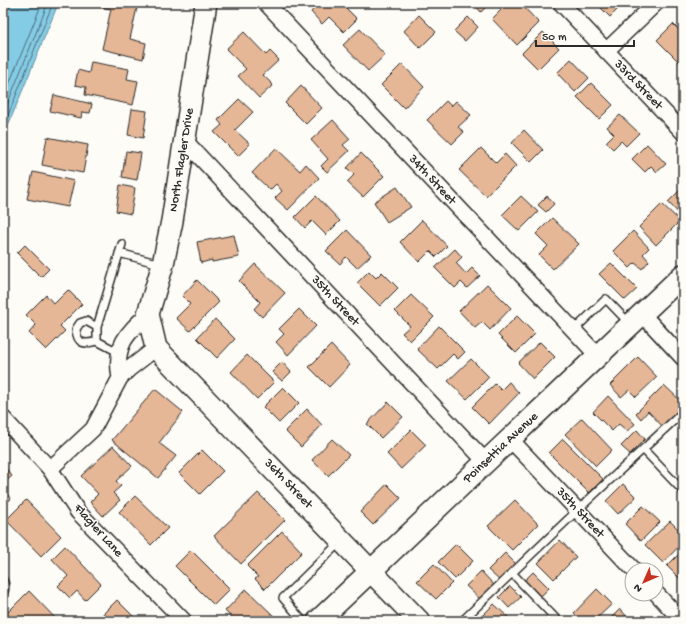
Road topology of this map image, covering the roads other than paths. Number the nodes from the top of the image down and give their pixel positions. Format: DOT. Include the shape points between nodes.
graph roads {
  1 [pos="206,3"];
  2 [pos="266,3"];
  3 [pos="561,3"];
  4 [pos="656,3"];
  5 [pos="606,51"];
  6 [pos="683,132"];
  7 [pos="185,141"];
  8 [pos="122,244"];
  9 [pos="119,253"];
  10 [pos="162,264"];
  11 [pos="683,275"];
  12 [pos="148,314"];
  13 [pos="636,319"];
  14 [pos="97,327"];
  15 [pos="574,330"];
  16 [pos="97,341"];
  17 [pos="156,348"];
  18 [pos="120,353"];
  19 [pos="598,356"];
  20 [pos="683,358"];
  21 [pos="120,378"];
  22 [pos="683,412"];
  23 [pos="3,418"];
  24 [pos="510,439"];
  25 [pos="643,449"];
  26 [pos="486,462"];
  27 [pos="50,469"];
  28 [pos="683,492"];
  29 [pos="578,510"];
  30 [pos="342,540"];
  31 [pos="627,562"];
  32 [pos="371,571"];
  33 [pos="512,573"];
  34 [pos="3,580"];
  35 [pos="3,594"];
  36 [pos="664,602"];
  37 [pos="184,621"];
  38 [pos="303,621"];
  39 [pos="318,621"];
  40 [pos="419,621"];
  41 [pos="462,621"];
  42 [pos="558,621"];
  43 [pos="682,621"];
  1 -- 7 [label="street, North Flagler Drive"];
  2 -- 15 [label="street, 34th Street"];
  3 -- 5 [label="street, 33rd Street"];
  4 -- 5 [label="street"];
  5 -- 6 [label="street, 33rd Street"];
  7 -- 10 [label="street, North Flagler Drive" via="172,222"];
  7 -- 26 [label="street, 35th Street"];
  8 -- 9 [label="lane"];
  9 -- 10 [label="lane"];
  9 -- 14 [label="lane"];
  10 -- 12 [label="street, North Flagler Drive"];
  11 -- 13 [label="street, Poinsettia Avenue"];
  12 -- 17 [label="street, North Flagler Drive"];
  12 -- 18 [label="street" via="126,335"];
  13 -- 15 [label="lane" via="606,299"];
  13 -- 19 [label="street, Poinsettia Avenue"];
  13 -- 20 [label="street"];
  14 -- 16 [label="lane"];
  14 -- 16 [label="lane" via="86,322 80,323 76,329 76,336 82,342 88,344"];
  15 -- 19 [label="street, 34th Street"];
  16 -- 18 [label="lane"];
  17 -- 21 [label="street"];
  17 -- 30 [label="street, 36th Street"];
  18 -- 21 [label="street"];
  19 -- 24 [label="street, Poinsettia Avenue"];
  21 -- 27 [label="street" via="93,429"];
  22 -- 25 [label="lane"];
  23 -- 27 [label="street, Flagler Lane"];
  24 -- 26 [label="street, Poinsettia Avenue"];
  24 -- 29 [label="street, 35th Street"];
  25 -- 28 [label="lane"];
  25 -- 29 [label="lane"];
  26 -- 32 [label="street, Poinsettia Avenue"];
  27 -- 37 [label="street, Flagler Lane" via="78,512"];
  29 -- 31 [label="street, 35th Street"];
  29 -- 33 [label="lane"];
  30 -- 32 [label="street, 36th Street"];
  30 -- 38 [label="lane" via="283,598"];
  32 -- 39 [label="street, Poinsettia Avenue"];
  32 -- 40 [label="street, 36th Street"];
  33 -- 41 [label="lane"];
  33 -- 42 [label="lane"];
  34 -- 35 [label="lane"];
  36 -- 43 [label="street"];
}
